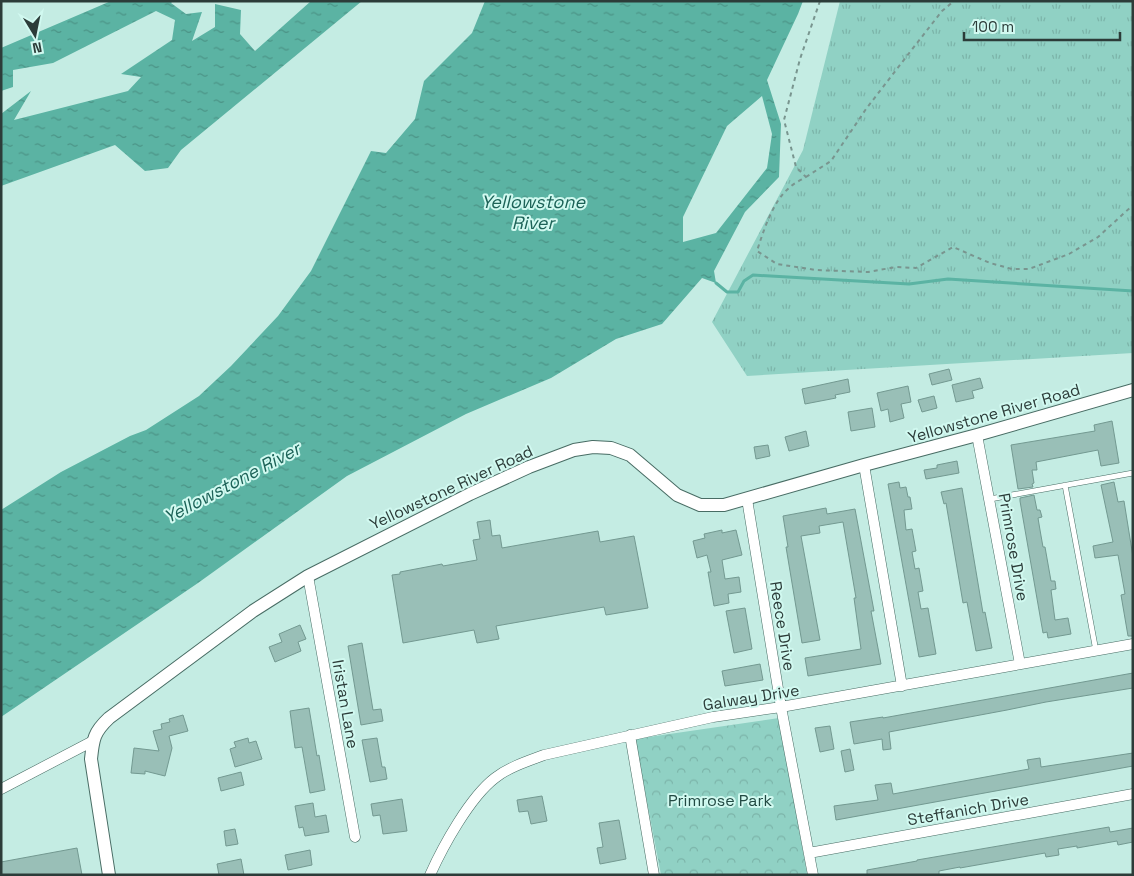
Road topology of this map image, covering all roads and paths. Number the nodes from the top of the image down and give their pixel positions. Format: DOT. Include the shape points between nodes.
graph roads {
  1 [pos="820,1"];
  2 [pos="954,1"];
  3 [pos="806,177"];
  4 [pos="1133,204"];
  5 [pos="1132,392"];
  6 [pos="978,435"];
  7 [pos="864,465"];
  8 [pos="1133,473"];
  9 [pos="1065,485"];
  10 [pos="747,499"];
  11 [pos="990,499"];
  12 [pos="308,576"];
  13 [pos="1133,644"];
  14 [pos="1096,650"];
  15 [pos="1020,664"];
  16 [pos="902,686"];
  17 [pos="781,707"];
  18 [pos="630,735"];
  19 [pos="93,741"];
  20 [pos="1,789"];
  21 [pos="1133,794"];
  22 [pos="355,837"];
  23 [pos="809,853"];
  24 [pos="109,875"];
  25 [pos="430,875"];
  26 [pos="654,875"];
  27 [pos="813,875"];
  1 -- 3 [label="path" via="784,120 796,168"];
  2 -- 3 [label="path" via="942,11 904,59 831,161"];
  3 -- 4 [label="path" via="788,188 772,212 757,252 777,264 816,270 868,272 896,267 916,268 953,247 990,262 1029,269 1069,254 1098,237"];
  5 -- 6 [label="street, Yellowstone River Road"];
  6 -- 7 [label="street, Yellowstone River Road"];
  6 -- 11 [label="street, Primrose Drive"];
  7 -- 10 [label="street, Yellowstone River Road"];
  7 -- 16 [label="street"];
  8 -- 9 [label="lane"];
  9 -- 11 [label="lane"];
  9 -- 14 [label="lane"];
  10 -- 12 [label="street, Yellowstone River Road" via="724,505 700,505 677,495 630,454 611,448 574,450 470,494"];
  10 -- 17 [label="street, Reece Drive"];
  11 -- 15 [label="street, Primrose Drive"];
  12 -- 19 [label="street, Yellowstone River Road" via="253,611 110,718 98,728"];
  12 -- 22 [label="street, Iristan Lane"];
  13 -- 14 [label="street, Galway Drive"];
  14 -- 15 [label="street, Galway Drive"];
  15 -- 16 [label="street, Galway Drive"];
  16 -- 17 [label="street, Galway Drive"];
  17 -- 18 [label="street, Galway Drive" via="713,717"];
  17 -- 23 [label="street, Reece Drive"];
  18 -- 25 [label="street, Galway Drive" via="544,755 495,778 457,824"];
  18 -- 26 [label="street"];
  19 -- 20 [label="street"];
  19 -- 24 [label="street" via="91,759"];
  21 -- 23 [label="street, Steffanich Drive"];
  23 -- 27 [label="street, Reece Drive"];
}
